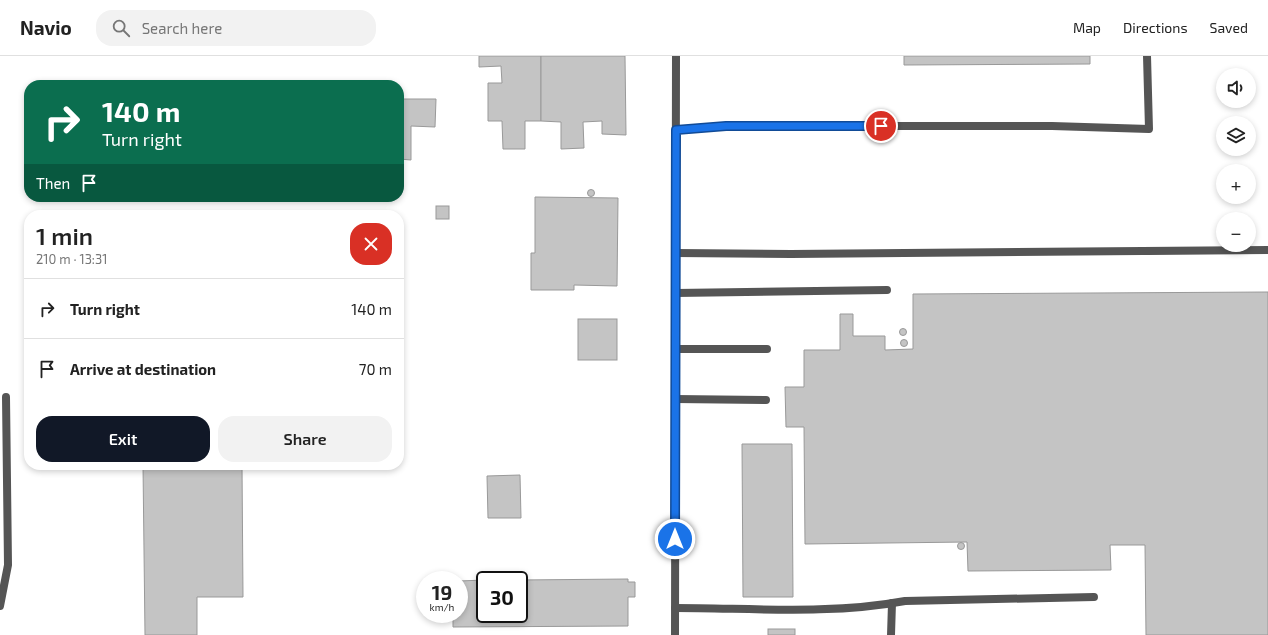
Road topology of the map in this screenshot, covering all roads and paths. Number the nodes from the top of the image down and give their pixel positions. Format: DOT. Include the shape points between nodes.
graph roads {
  1 [pos="676,56"];
  2 [pos="1147,56"];
  3 [pos="676,130"];
  4 [pos="1268,250"];
  5 [pos="676,253"];
  6 [pos="887,290"];
  7 [pos="676,293"];
  8 [pos="675,349"];
  9 [pos="767,349"];
  10 [pos="6,397"];
  11 [pos="675,399"];
  12 [pos="766,400"];
  13 [pos="1094,596"];
  14 [pos="892,603"];
  15 [pos="0,606"];
  16 [pos="675,608"];
  17 [pos="675,635"];
  18 [pos="891,635"];
  1 -- 3 [label="street"];
  2 -- 3 [label="street" via="1149,128 726,126"];
  3 -- 5 [label="street"];
  4 -- 5 [label="street"];
  5 -- 7 [label="street"];
  6 -- 7 [label="street"];
  7 -- 8 [label="street"];
  8 -- 9 [label="street"];
  8 -- 11 [label="street"];
  10 -- 15 [label="street" via="8,565"];
  11 -- 12 [label="street"];
  11 -- 16 [label="street"];
  13 -- 14 [label="street"];
  14 -- 16 [label="street" via="797,610"];
  14 -- 18 [label="street"];
  16 -- 17 [label="street"];
}
